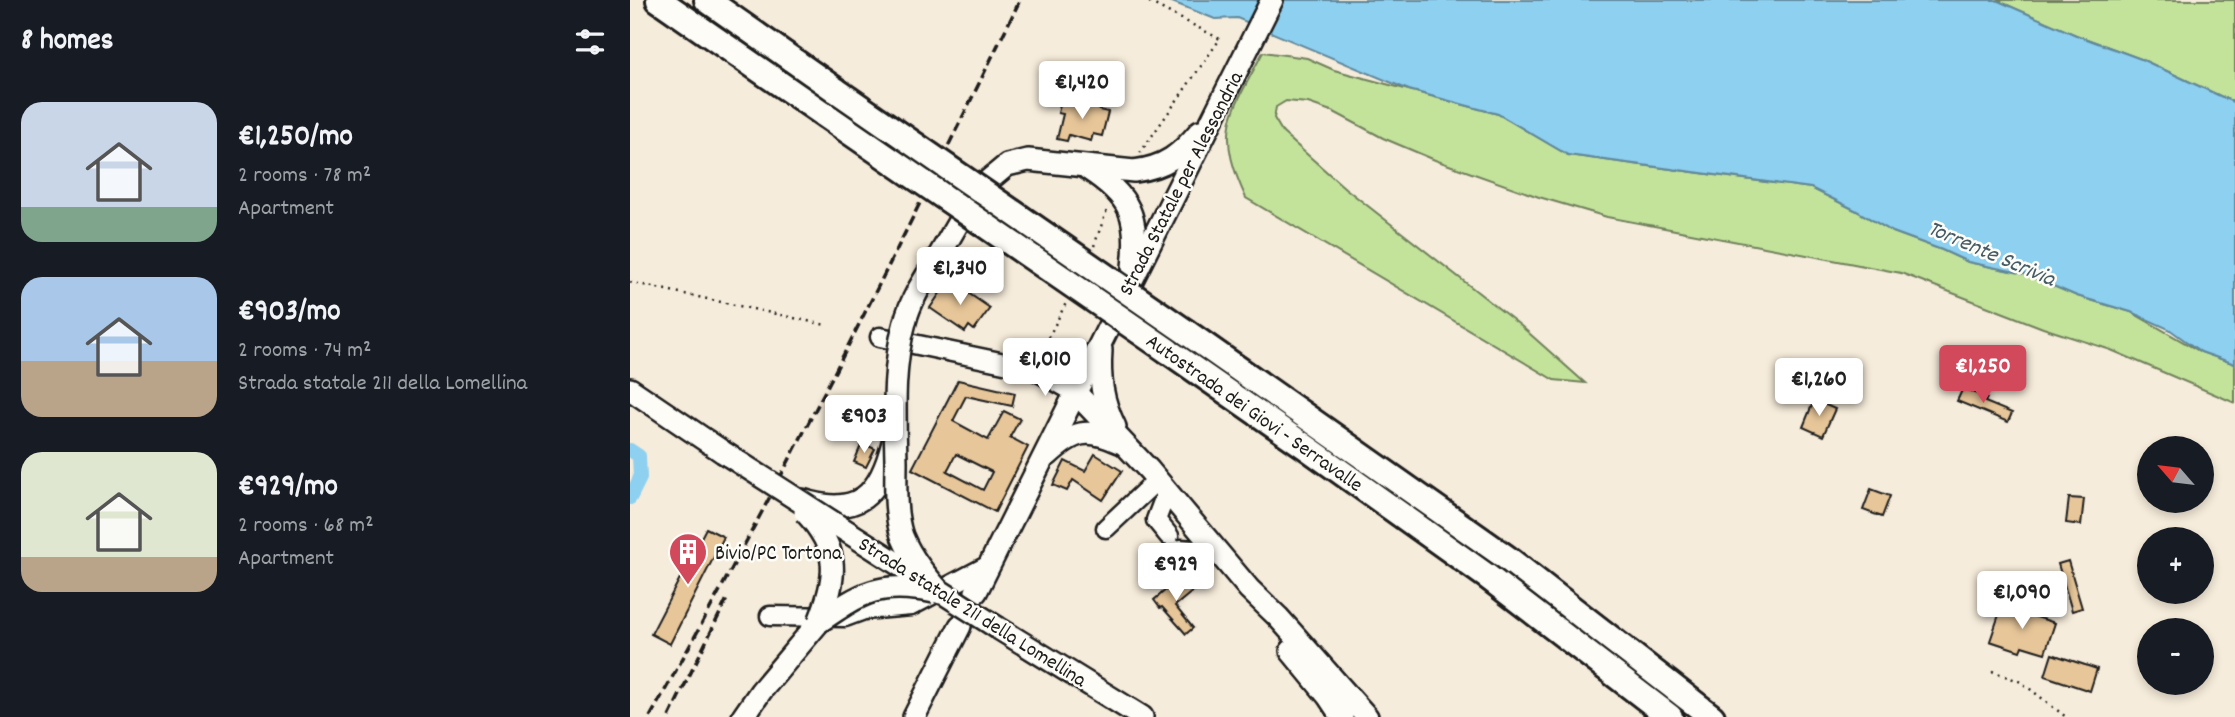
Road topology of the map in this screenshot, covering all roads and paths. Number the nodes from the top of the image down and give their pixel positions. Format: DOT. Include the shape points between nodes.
graph roads {
  1 [pos="659,0"];
  2 [pos="707,0"];
  3 [pos="1145,0"];
  4 [pos="1272,0"];
  5 [pos="1219,107"];
  6 [pos="1139,155"];
  7 [pos="1086,167"];
  8 [pos="1132,280"];
  9 [pos="630,282"];
  10 [pos="825,325"];
  11 [pos="880,337"];
  12 [pos="1102,341"];
  13 [pos="630,389"];
  14 [pos="1076,393"];
  15 [pos="896,434"];
  16 [pos="1124,444"];
  17 [pos="1041,461"];
  18 [pos="1162,486"];
  19 [pos="789,496"];
  20 [pos="1106,528"];
  21 [pos="1169,536"];
  22 [pos="1181,549"];
  23 [pos="1218,552"];
  24 [pos="989,565"];
  25 [pos="1249,589"];
  26 [pos="976,592"];
  27 [pos="942,593"];
  28 [pos="770,616"];
  29 [pos="819,622"];
  30 [pos="960,626"];
  31 [pos="948,649"];
  32 [pos="1992,670"];
  33 [pos="1079,677"];
  34 [pos="1711,716"];
  35 [pos="743,717"];
  36 [pos="914,717"];
  37 [pos="929,717"];
  38 [pos="1124,717"];
  39 [pos="1142,717"];
  40 [pos="1342,717"];
  41 [pos="1367,717"];
  42 [pos="1670,717"];
  43 [pos="2066,717"];
  1 -- 42 [label="highway, Autostrada dei Giovi - Serravalle, bridge" via="1306,447 1488,577"];
  2 -- 34 [label="highway, Autostrada dei Giovi - Serravalle, bridge" via="1507,558"];
  3 -- 6 [label="path" via="1220,39"];
  4 -- 5 [label="main road, Strada Statale per Alessandria"];
  5 -- 7 [label="main road" via="1189,145 1152,169"];
  5 -- 8 [label="main road, Strada Statale per Alessandria"];
  7 -- 8 [label="main road" via="1114,187 1128,204 1136,232"];
  7 -- 15 [label="main road, bridge" via="1028,160 1007,165 969,204 905,320 899,345"];
  8 -- 12 [label="main road, Strada Statale per Alessandria"];
  9 -- 10 [label="path"];
  11 -- 14 [label="street" via="1033,369"];
  12 -- 14 [label="main road, Strada Statale per Alessandria"];
  12 -- 16 [label="main road" via="1101,388"];
  13 -- 19 [label="main road, Strada statale 211 della Lomellina, bridge"];
  14 -- 16 [label="main road"];
  14 -- 17 [label="main road, Strada Statale per Alessandria"];
  15 -- 19 [label="main road, bridge" via="879,483 860,500 833,507"];
  15 -- 27 [label="main road, bridge" via="897,518 920,569"];
  16 -- 17 [label="main road" via="1096,433 1077,434"];
  16 -- 18 [label="main road"];
  17 -- 24 [label="main road, Strada Statale per Alessandria"];
  18 -- 20 [label="street"];
  18 -- 21 [label="street" via="1156,520"];
  18 -- 23 [label="main road"];
  19 -- 27 [label="main road, Strada statale 211 della Lomellina, bridge"];
  19 -- 29 [label="main road, bridge" via="830,550 833,580"];
  22 -- 23 [label="street"];
  23 -- 25 [label="main road"];
  24 -- 26 [label="main road, Strada Statale per Alessandria"];
  24 -- 28 [label="street" via="911,606 864,610 845,617"];
  25 -- 40 [label="main road"];
  25 -- 41 [label="main road"];
  27 -- 29 [label="main road, bridge" via="912,587 881,588 856,597"];
  27 -- 33 [label="main road, Strada statale 211 della Lomellina, bridge"];
  29 -- 35 [label="main road"];
  30 -- 31 [label="main road"];
  31 -- 36 [label="main road"];
  31 -- 37 [label="main road"];
  32 -- 43 [label="path" via="2021,682"];
  33 -- 38 [label="main road"];
  33 -- 39 [label="main road, Strada statale 211 della Lomellina"];
}
